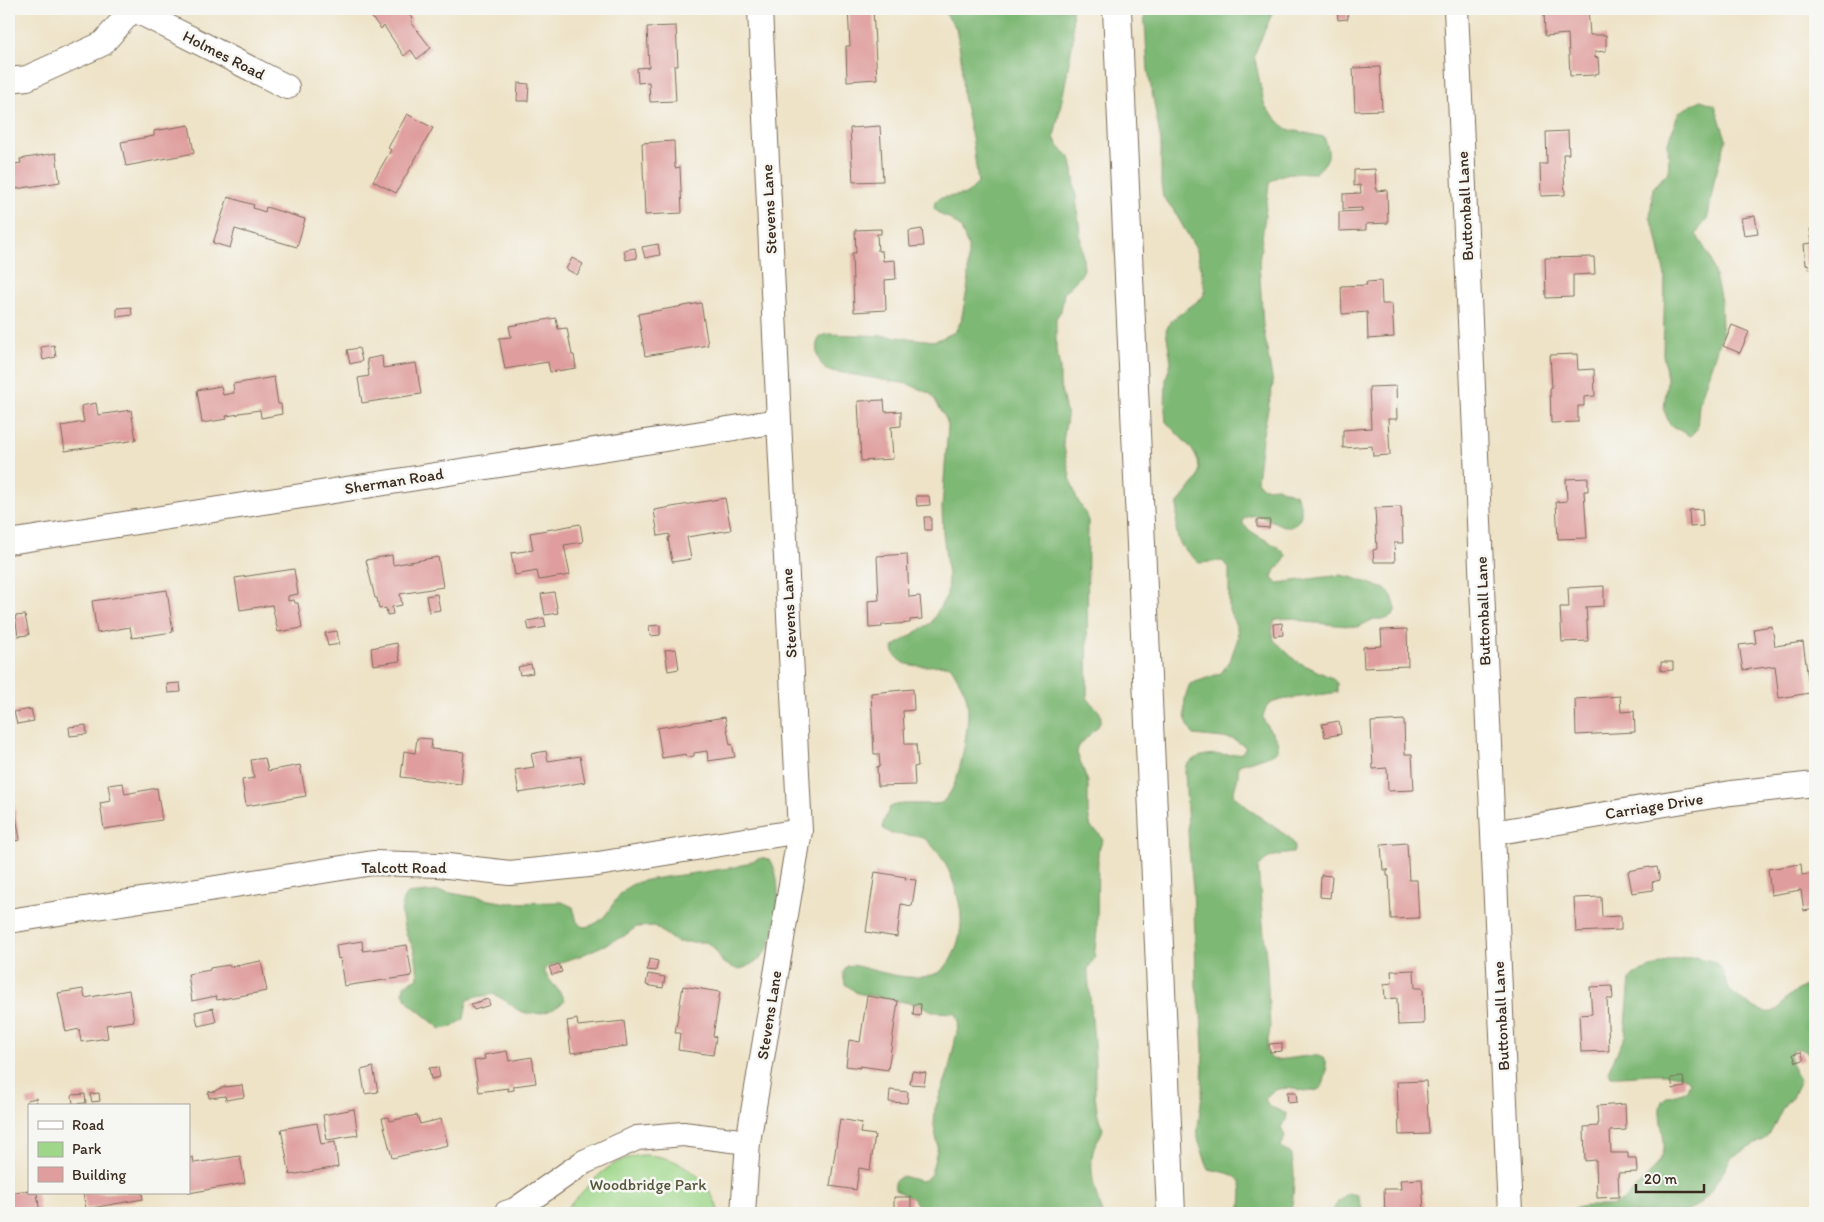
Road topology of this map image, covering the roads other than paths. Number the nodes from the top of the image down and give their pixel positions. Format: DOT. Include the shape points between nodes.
graph roads {
  1 [pos="133,9"];
  2 [pos="760,9"];
  3 [pos="1117,9"];
  4 [pos="1456,9"];
  5 [pos="9,80"];
  6 [pos="288,88"];
  7 [pos="779,420"];
  8 [pos="9,542"];
  9 [pos="1815,784"];
  10 [pos="800,831"];
  11 [pos="1492,832"];
  12 [pos="9,921"];
  13 [pos="748,1142"];
  14 [pos="506,1213"];
  15 [pos="743,1213"];
  16 [pos="1171,1213"];
  17 [pos="1510,1213"];
  1 -- 5 [label="street" via="102,44 27,78"];
  1 -- 6 [label="street, Holmes Road"];
  2 -- 7 [label="street, Stevens Lane"];
  3 -- 16 [label="main road"];
  4 -- 11 [label="street, Buttonball Lane"];
  7 -- 8 [label="street, Sherman Road"];
  7 -- 10 [label="street, Stevens Lane"];
  9 -- 11 [label="street, Carriage Drive" via="1730,793"];
  10 -- 12 [label="street, Talcott Road" via="598,864 510,873 439,865 373,864"];
  10 -- 13 [label="street, Stevens Lane"];
  11 -- 17 [label="street, Buttonball Lane"];
  13 -- 14 [label="street" via="683,1134 638,1138 584,1162"];
  13 -- 15 [label="street, Stevens Lane"];
}
